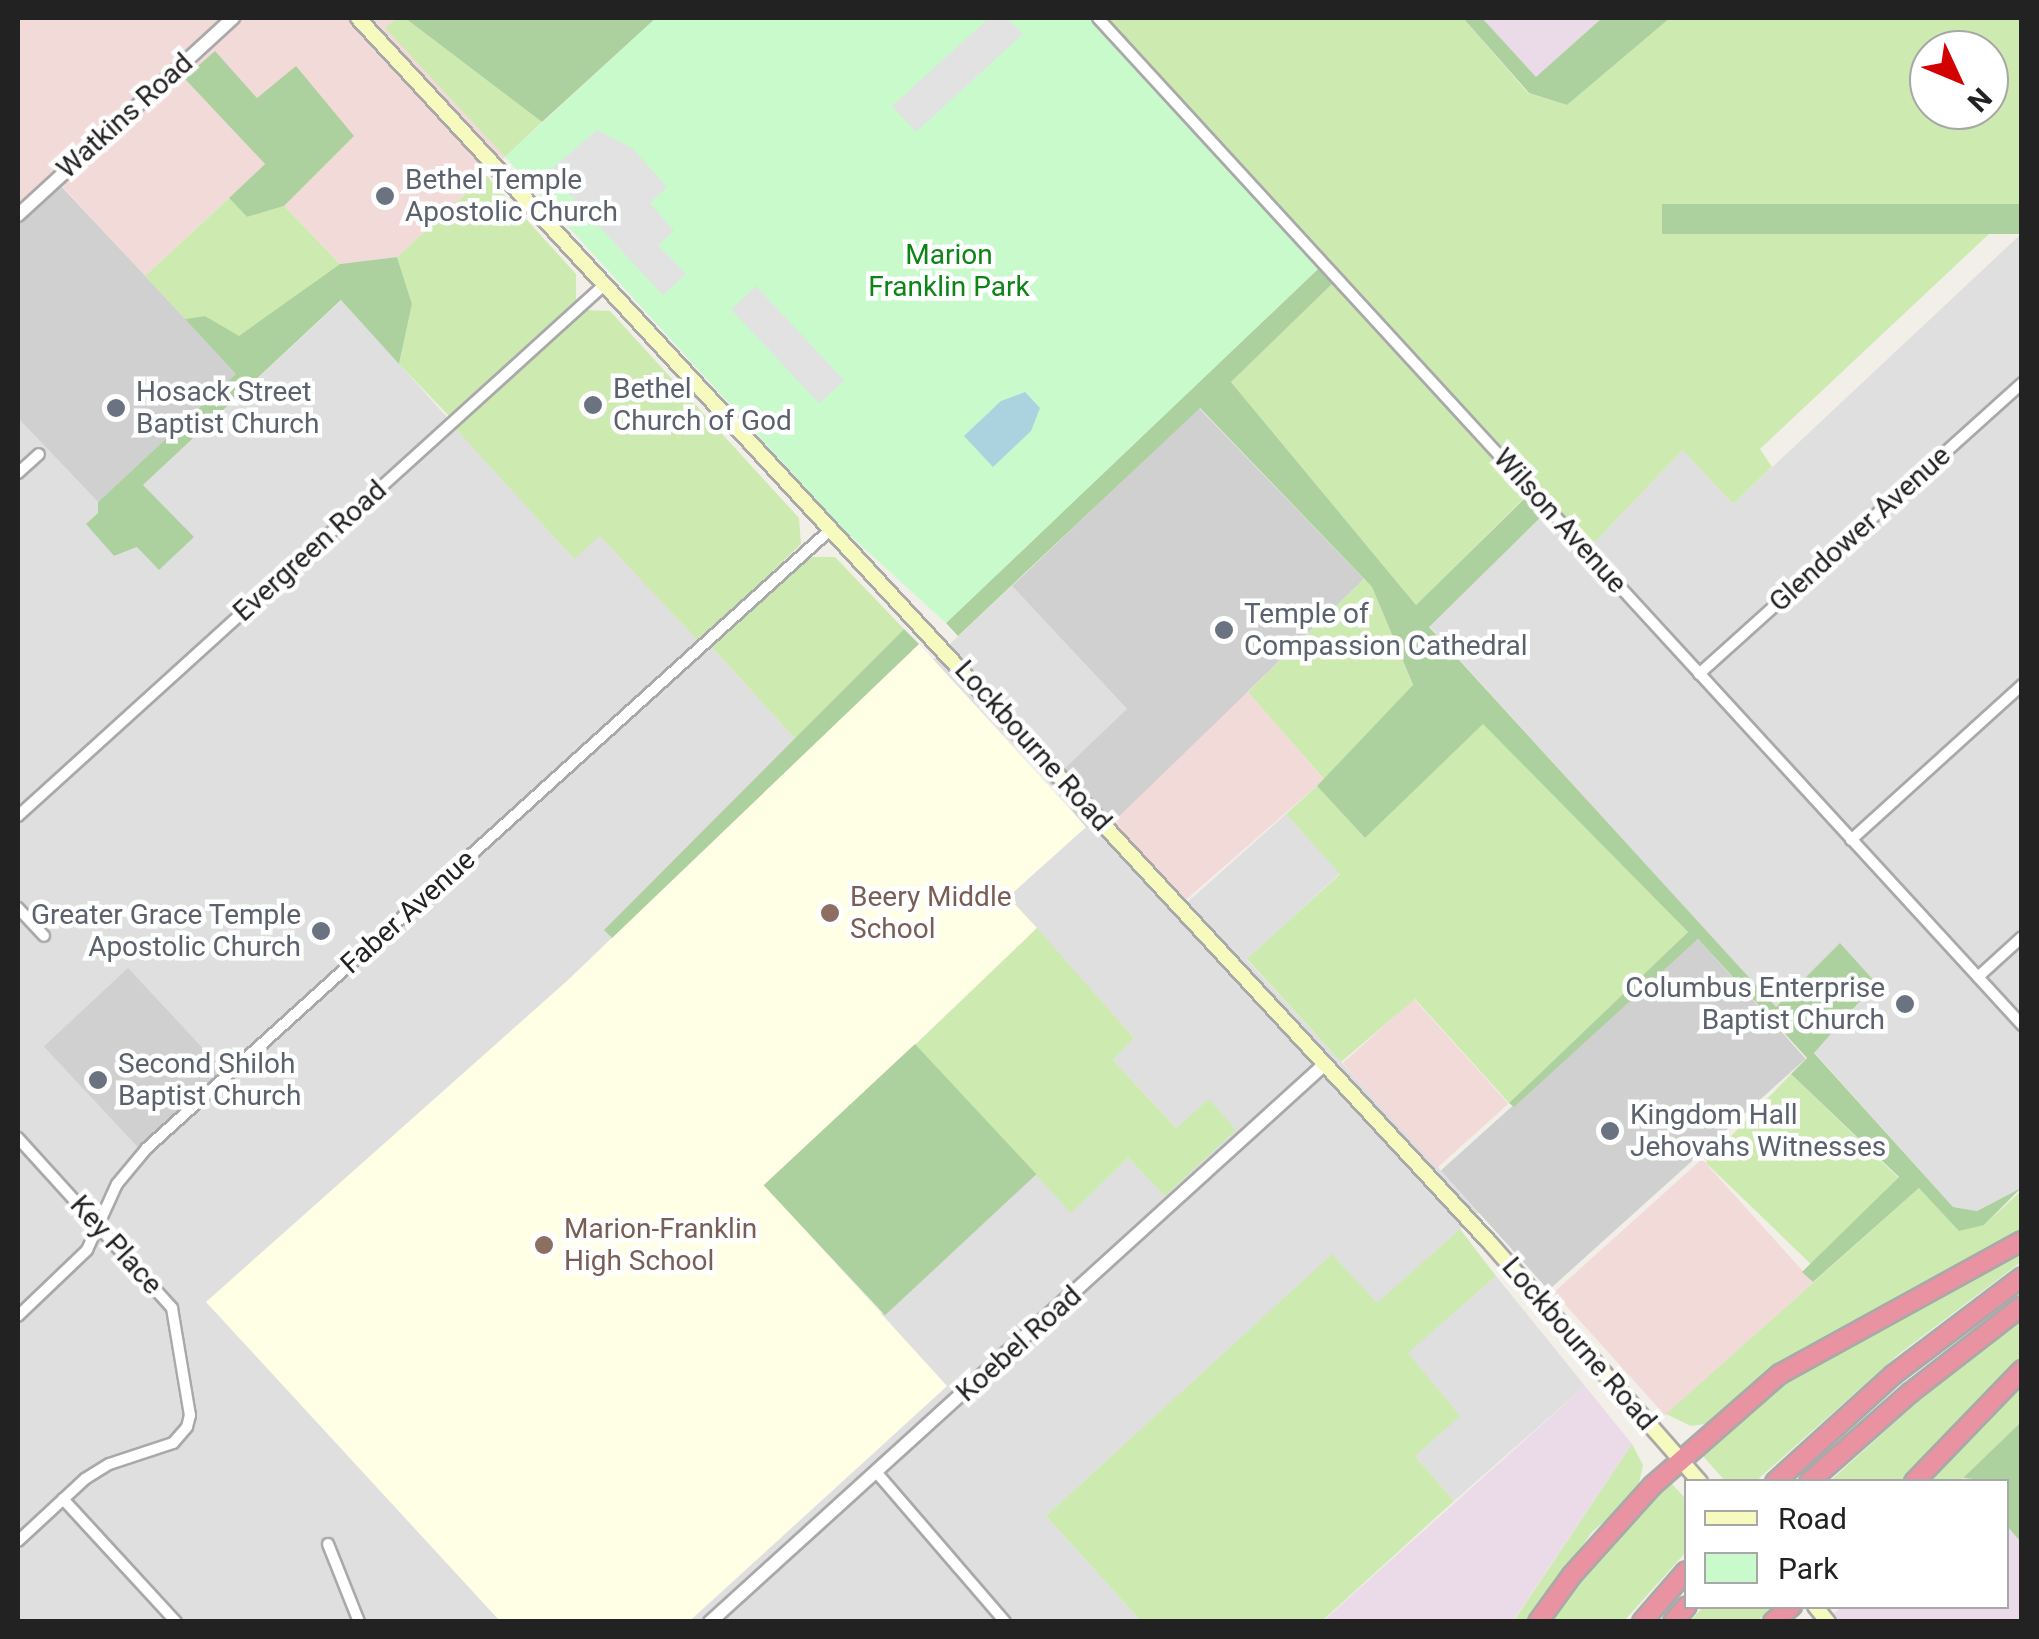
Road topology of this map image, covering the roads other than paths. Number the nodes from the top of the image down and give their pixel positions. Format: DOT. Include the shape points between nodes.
graph roads {
  1 [pos="233,18"];
  2 [pos="358,18"];
  3 [pos="1098,18"];
  4 [pos="18,215"];
  5 [pos="604,286"];
  6 [pos="2022,383"];
  7 [pos="39,454"];
  8 [pos="18,474"];
  9 [pos="828,531"];
  10 [pos="1700,674"];
  11 [pos="2022,685"];
  12 [pos="18,816"];
  13 [pos="1851,840"];
  14 [pos="18,908"];
  15 [pos="44,936"];
  16 [pos="2022,937"];
  17 [pos="1978,977"];
  18 [pos="2022,1024"];
  19 [pos="1325,1064"];
  20 [pos="18,1138"];
  21 [pos="100,1227"];
  22 [pos="2022,1241"];
  23 [pos="2022,1276"];
  24 [pos="2022,1306"];
  25 [pos="18,1316"];
  26 [pos="2022,1370"];
  27 [pos="1681,1461"];
  28 [pos="877,1472"];
  29 [pos="1697,1479"];
  30 [pos="1777,1479"];
  31 [pos="1812,1479"];
  32 [pos="1917,1479"];
  33 [pos="64,1499"];
  34 [pos="18,1541"];
  35 [pos="328,1544"];
  36 [pos="1684,1573"];
  37 [pos="176,1622"];
  38 [pos="359,1622"];
  39 [pos="710,1622"];
  40 [pos="1006,1622"];
  41 [pos="1538,1622"];
  42 [pos="1642,1622"];
  1 -- 4 [label="street, Watkins Road"];
  2 -- 5 [label="main road, Lockbourne Road"];
  3 -- 10 [label="street, Wilson Avenue"];
  5 -- 9 [label="main road, Lockbourne Road"];
  5 -- 12 [label="street, Evergreen Road"];
  6 -- 10 [label="street, Glendower Avenue"];
  7 -- 8 [label="street"];
  9 -- 19 [label="main road, Lockbourne Road"];
  9 -- 21 [label="street, Faber Avenue" via="148,1146 117,1184"];
  10 -- 13 [label="street, Wilson Avenue"];
  11 -- 13 [label="street"];
  13 -- 17 [label="street, Wilson Avenue"];
  14 -- 15 [label="street"];
  16 -- 17 [label="street"];
  17 -- 18 [label="street, Wilson Avenue"];
  19 -- 27 [label="main road, Lockbourne Road"];
  19 -- 28 [label="street, Koebel Road"];
  20 -- 21 [label="street, Key Place"];
  21 -- 25 [label="street, Faber Avenue" via="88,1250"];
  21 -- 33 [label="street, Key Place" via="172,1308 190,1402 187,1427 164,1449 109,1464"];
  22 -- 27 [label="highway" via="1804,1358"];
  23 -- 30 [label="highway" via="1893,1376"];
  24 -- 31 [label="highway"];
  26 -- 32 [label="highway"];
  27 -- 29 [label="main road, Lockbourne Road"];
  27 -- 41 [label="highway" via="1606,1536"];
  28 -- 39 [label="street, Koebel Road"];
  28 -- 40 [label="street"];
  33 -- 34 [label="street"];
  33 -- 37 [label="street"];
  35 -- 38 [label="street"];
  36 -- 42 [label="highway"];
}
